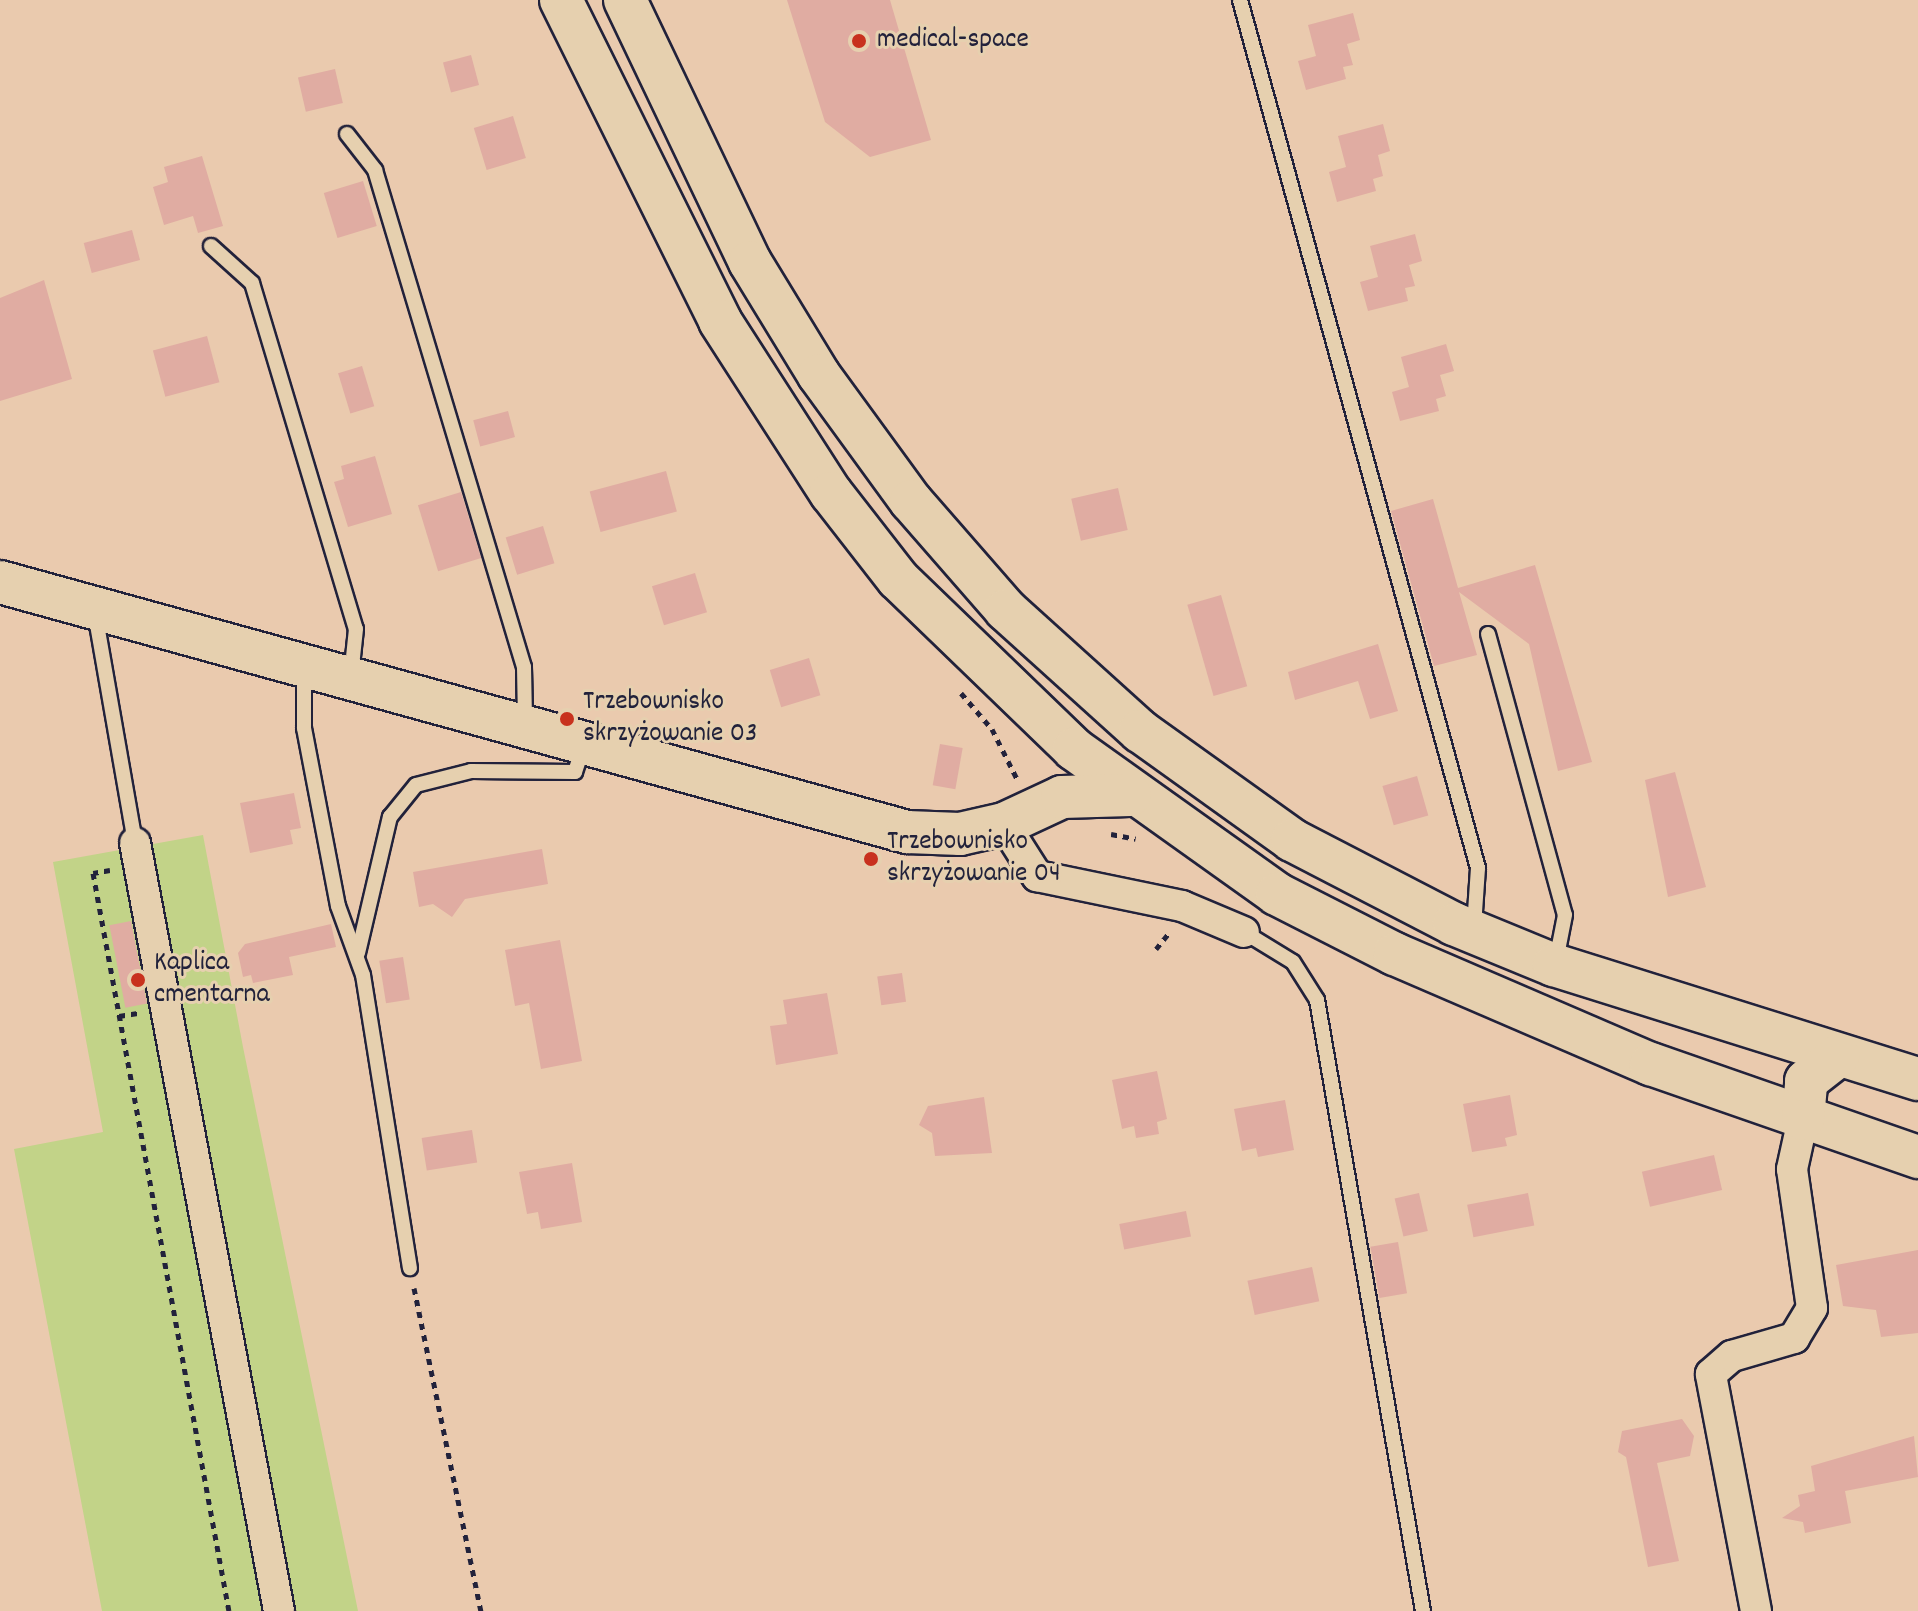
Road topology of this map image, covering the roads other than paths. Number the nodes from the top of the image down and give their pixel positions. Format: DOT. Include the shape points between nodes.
graph roads {
  1 [pos="561,0"];
  2 [pos="625,0"];
  3 [pos="1240,0"];
  4 [pos="347,134"];
  5 [pos="211,246"];
  6 [pos="0,582"];
  7 [pos="94,609"];
  8 [pos="1488,634"];
  9 [pos="304,667"];
  10 [pos="349,680"];
  11 [pos="522,729"];
  12 [pos="1140,731"];
  13 [pos="584,745"];
  14 [pos="1074,749"];
  15 [pos="1130,795"];
  16 [pos="1041,802"];
  17 [pos="1004,824"];
  18 [pos="137,854"];
  19 [pos="1473,931"];
  20 [pos="1244,932"];
  21 [pos="358,953"];
  22 [pos="1554,965"];
  23 [pos="1838,1056"];
  24 [pos="1918,1079"];
  25 [pos="1803,1119"];
  26 [pos="1918,1157"];
  27 [pos="410,1268"];
  28 [pos="279,1611"];
  29 [pos="1423,1611"];
  30 [pos="1756,1611"];
  1 -- 14 [label="main road" via="720,321 831,493 898,579"];
  2 -- 12 [label="main road" via="750,262 819,375 911,501 1006,610"];
  3 -- 19 [label="lane" via="1478,868"];
  4 -- 11 [label="lane" via="375,170 524,667 530,708"];
  5 -- 10 [label="lane" via="252,283 356,629"];
  6 -- 7 [label="main road"];
  7 -- 9 [label="main road"];
  7 -- 18 [label="lane"];
  8 -- 22 [label="lane" via="1565,915"];
  9 -- 10 [label="main road"];
  9 -- 21 [label="lane" via="304,728 329,862"];
  10 -- 11 [label="main road"];
  11 -- 13 [label="main road"];
  12 -- 14 [label="main road" via="1100,730"];
  12 -- 19 [label="main road" via="1292,840"];
  13 -- 17 [label="main road" via="907,832 960,834"];
  13 -- 21 [label="lane" via="575,772 471,771 416,785 390,817"];
  14 -- 15 [label="main road"];
  14 -- 16 [label="main road"];
  15 -- 16 [label="main road"];
  15 -- 25 [label="main road" via="1277,894 1395,954 1638,1059"];
  16 -- 17 [label="main road"];
  17 -- 20 [label="street" via="1037,876 1182,906"];
  18 -- 28 [label="street"];
  19 -- 22 [label="main road"];
  20 -- 29 [label="lane" via="1293,962 1317,1000"];
  21 -- 27 [label="lane"];
  22 -- 23 [label="main road"];
  23 -- 24 [label="main road"];
  23 -- 25 [label="main road" via="1806,1081"];
  25 -- 26 [label="main road"];
  25 -- 30 [label="street" via="1792,1169 1812,1308 1794,1338 1732,1356 1711,1374"];
}
